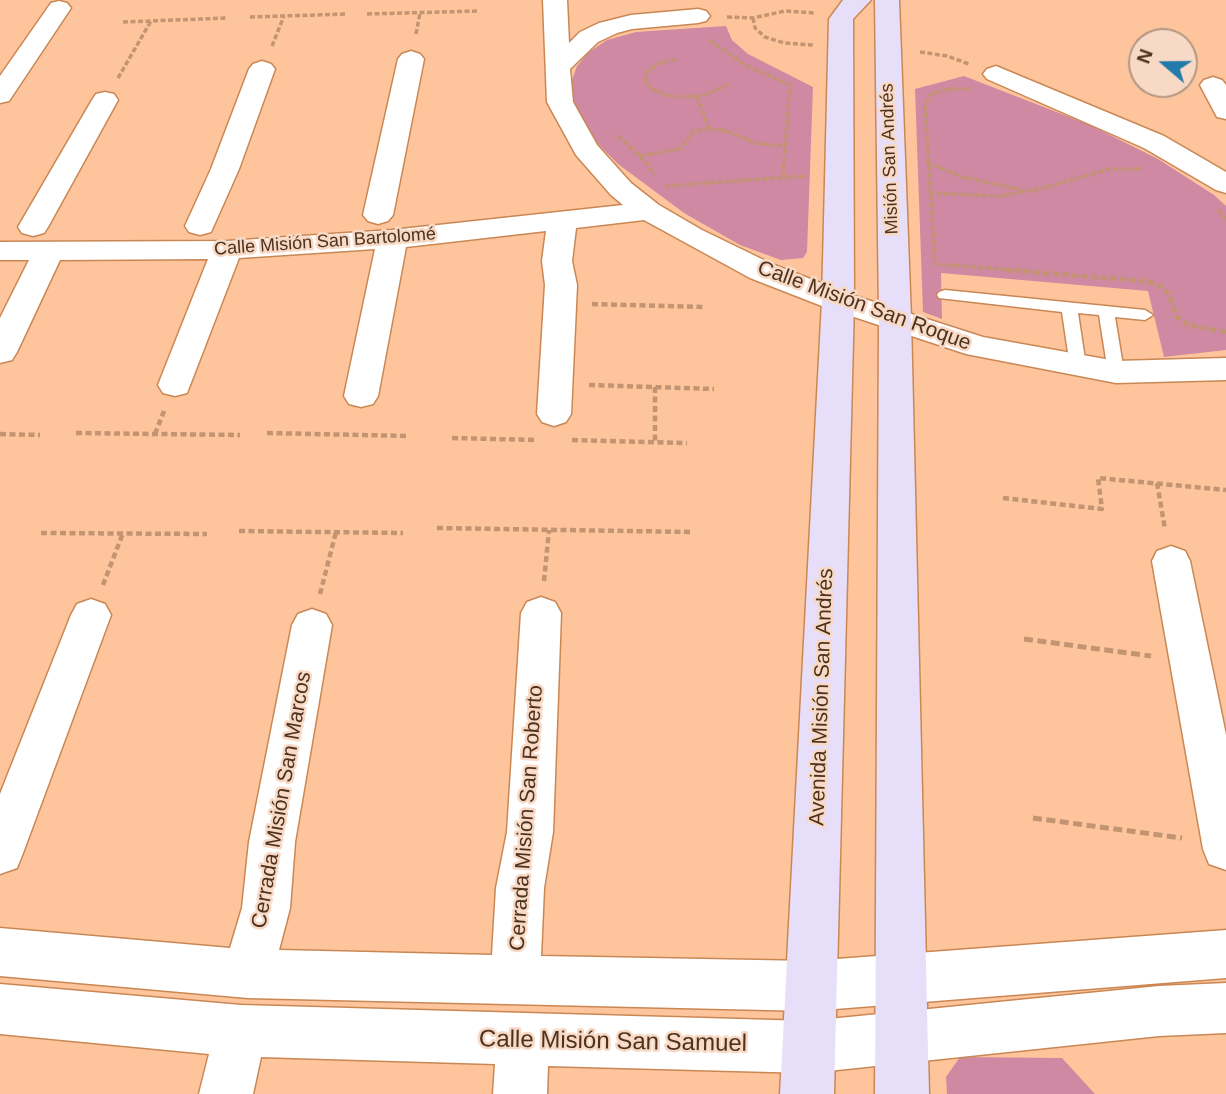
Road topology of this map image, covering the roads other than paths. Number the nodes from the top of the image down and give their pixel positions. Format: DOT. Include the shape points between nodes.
graph roads {
  1 [pos="555,0"];
  2 [pos="887,0"];
  3 [pos="59,8"];
  4 [pos="847,21"];
  5 [pos="702,27"];
  6 [pos="887,47"];
  7 [pos="411,59"];
  8 [pos="557,67"];
  9 [pos="262,69"];
  10 [pos="996,74"];
  11 [pos="1213,85"];
  12 [pos="0,94"];
  13 [pos="105,100"];
  14 [pos="1226,111"];
  15 [pos="621,189"];
  16 [pos="1220,195"];
  17 [pos="655,198"];
  18 [pos="562,219"];
  19 [pos="0,226"];
  20 [pos="200,226"];
  21 [pos="385,227"];
  22 [pos="41,239"];
  23 [pos="227,250"];
  24 [pos="0,251"];
  25 [pos="945,295"];
  26 [pos="838,300"];
  27 [pos="1069,307"];
  28 [pos="1106,311"];
  29 [pos="1145,315"];
  30 [pos="895,318"];
  31 [pos="0,352"];
  32 [pos="1078,366"];
  33 [pos="1226,369"];
  34 [pos="1116,372"];
  35 [pos="175,384"];
  36 [pos="361,396"];
  37 [pos="554,399"];
  38 [pos="1171,561"];
  39 [pos="541,613"];
  40 [pos="91,615"];
  41 [pos="312,625"];
  42 [pos="1225,846"];
  43 [pos="0,853"];
  44 [pos="0,952"];
  45 [pos="1226,954"];
  46 [pos="248,974"];
  47 [pos="901,977"];
  48 [pos="515,981"];
  49 [pos="810,986"];
  50 [pos="1226,1008"];
  51 [pos="0,1009"];
  52 [pos="241,1031"];
  53 [pos="901,1039"];
  54 [pos="523,1040"];
  55 [pos="808,1070"];
  56 [pos="226,1094"];
  57 [pos="520,1094"];
  58 [pos="902,1094"];
  1 -- 8 [label="street, Calle Misión San Roque"];
  2 -- 6 [label="street, Misión San Andrés"];
  3 -- 12 [label="street"];
  4 -- 6 [label="street"];
  4 -- 26 [label="street"];
  5 -- 8 [label="street" via="631,22 608,28 589,37"];
  6 -- 30 [label="street, Misión San Andrés"];
  7 -- 21 [label="street"];
  8 -- 15 [label="street, Calle Misión San Roque" via="560,102 570,124"];
  9 -- 20 [label="street"];
  10 -- 16 [label="street" via="1154,142"];
  11 -- 14 [label="street"];
  13 -- 22 [label="street"];
  15 -- 17 [label="street, Calle Misión San Roque"];
  15 -- 21 [label="street, Calle Misión San Bartolomé"];
  17 -- 18 [label="street, Calle Misión San Bartolomé"];
  17 -- 26 [label="street, Calle Misión San Roque" via="691,236 761,271"];
  18 -- 21 [label="street, Calle Misión San Bartolomé"];
  18 -- 37 [label="street"];
  19 -- 22 [label="street, Calle Misión San Bartolomé"];
  20 -- 21 [label="street, Calle Misión San Bartolomé"];
  20 -- 22 [label="street, Calle Misión San Bartolomé"];
  21 -- 23 [label="street, Calle Misión San Bartolomé"];
  21 -- 36 [label="street"];
  22 -- 23 [label="street, Calle Misión San Bartolomé"];
  22 -- 24 [label="street, Calle Misión San Bartolomé"];
  22 -- 31 [label="street"];
  23 -- 35 [label="street"];
  25 -- 27 [label="lane"];
  26 -- 30 [label="street, Calle Misión San Roque"];
  26 -- 49 [label="street, Avenida Misión San Andrés"];
  27 -- 28 [label="lane"];
  27 -- 32 [label="lane"];
  28 -- 29 [label="lane"];
  28 -- 34 [label="lane"];
  30 -- 32 [label="street, Calle Misión San Roque" via="978,347"];
  30 -- 47 [label="street"];
  32 -- 34 [label="street, Calle Misión San Roque"];
  33 -- 34 [label="street, Calle Misión San Roque"];
  38 -- 42 [label="street"];
  39 -- 48 [label="street, Cerrada Misión San Roberto" via="530,832 520,888"];
  40 -- 43 [label="street"];
  41 -- 46 [label="street, Cerrada Misión San Marcos" via="272,842 266,908"];
  44 -- 46 [label="street"];
  45 -- 47 [label="street"];
  46 -- 48 [label="street"];
  47 -- 49 [label="street"];
  47 -- 53 [label="street"];
  48 -- 49 [label="street"];
  49 -- 55 [label="street, Avenida Misión San Andrés"];
  50 -- 53 [label="street, Calle Misión San Samuel"];
  51 -- 52 [label="street, Calle Misión San Samuel"];
  52 -- 54 [label="street, Calle Misión San Samuel"];
  52 -- 56 [label="street"];
  53 -- 55 [label="street, Calle Misión San Samuel"];
  53 -- 58 [label="street"];
  54 -- 55 [label="street, Calle Misión San Samuel"];
  54 -- 57 [label="street"];
}
